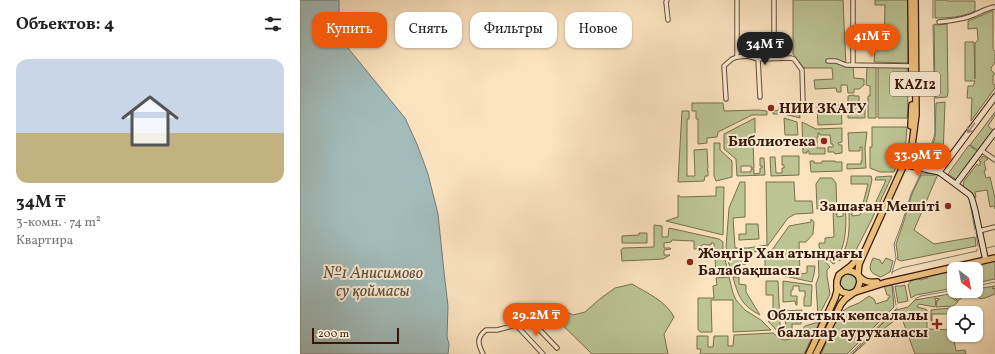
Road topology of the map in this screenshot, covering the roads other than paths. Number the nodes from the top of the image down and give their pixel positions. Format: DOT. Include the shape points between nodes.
graph roads {
  1 [pos="667,0"];
  2 [pos="737,0"];
  3 [pos="774,0"];
  4 [pos="853,0"];
  5 [pos="911,0"];
  6 [pos="916,0"];
  7 [pos="995,7"];
  8 [pos="668,20"];
  9 [pos="939,22"];
  10 [pos="737,57"];
  11 [pos="758,58"];
  12 [pos="774,58"];
  13 [pos="828,61"];
  14 [pos="853,65"];
  15 [pos="913,66"];
  16 [pos="760,97"];
  17 [pos="995,97"];
  18 [pos="726,99"];
  19 [pos="803,104"];
  20 [pos="995,132"];
  21 [pos="981,150"];
  22 [pos="995,160"];
  23 [pos="903,165"];
  24 [pos="939,172"];
  25 [pos="956,184"];
  26 [pos="995,227"];
  27 [pos="979,231"];
  28 [pos="995,256"];
  29 [pos="985,257"];
  30 [pos="843,272"];
  31 [pos="858,276"];
  32 [pos="837,284"];
  33 [pos="854,292"];
  34 [pos="516,325"];
  35 [pos="557,348"];
  36 [pos="483,354"];
  37 [pos="543,354"];
  38 [pos="809,354"];
  39 [pos="816,354"];
  1 -- 8 [label="street"];
  2 -- 10 [label="street"];
  3 -- 12 [label="street"];
  4 -- 14 [label="street"];
  5 -- 15 [label="main road, KAZ12"];
  6 -- 15 [label="main road, KAZ12"];
  7 -- 9 [label="street" via="971,16"];
  10 -- 11 [label="street"];
  10 -- 18 [label="street" via="724,66"];
  11 -- 12 [label="street"];
  11 -- 16 [label="street"];
  12 -- 19 [label="street" via="794,59 802,70"];
  13 -- 14 [label="street"];
  14 -- 15 [label="street"];
  15 -- 23 [label="main road, KAZ12" via="916,115 914,136 909,155"];
  17 -- 24 [label="main road, one-way"];
  20 -- 21 [label="main road"];
  21 -- 22 [label="street"];
  21 -- 25 [label="main road"];
  23 -- 24 [label="main road"];
  23 -- 30 [label="main road, KAZ12" via="860,256"];
  23 -- 31 [label="main road, KAZ12" via="858,266"];
  24 -- 25 [label="main road"];
  25 -- 27 [label="main road" via="971,197"];
  26 -- 27 [label="street"];
  27 -- 29 [label="main road"];
  28 -- 29 [label="main road"];
  28 -- 33 [label="main road"];
  29 -- 31 [label="main road" via="873,282 865,281"];
  30 -- 31 [label="main road" via="852,271"];
  30 -- 32 [label="main road, KAZ12" via="837,278"];
  31 -- 33 [label="main road, KAZ12" via="859,286"];
  32 -- 33 [label="main road" via="844,293"];
  32 -- 38 [label="main road, KAZ12" via="835,298"];
  33 -- 39 [label="main road" via="841,304"];
  34 -- 35 [label="street" via="522,316 525,316"];
  34 -- 36 [label="street" via="483,332 479,340"];
  34 -- 37 [label="street"];
}
